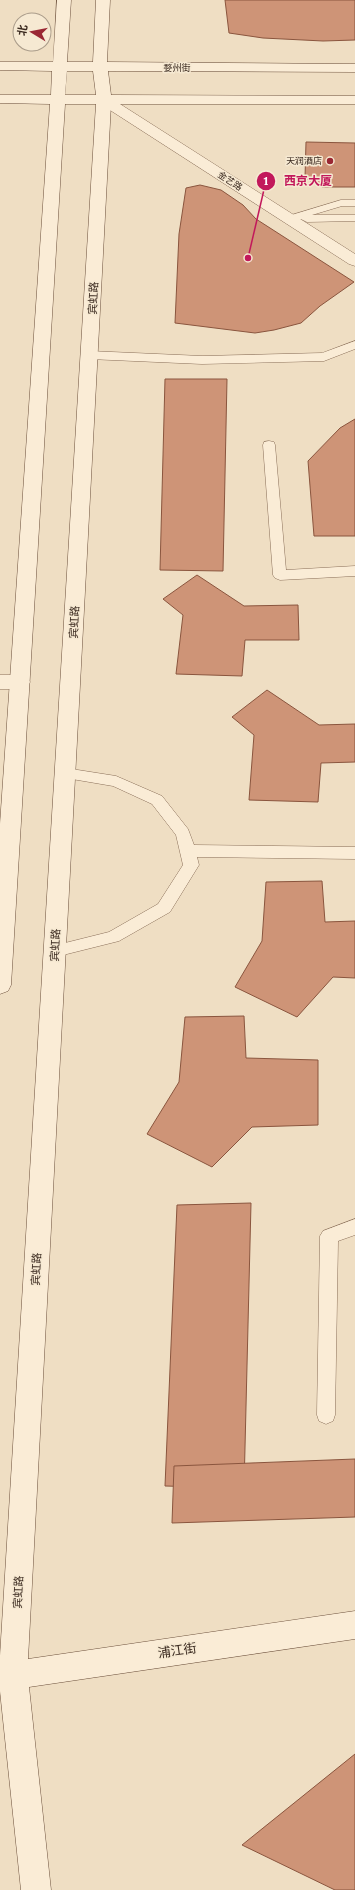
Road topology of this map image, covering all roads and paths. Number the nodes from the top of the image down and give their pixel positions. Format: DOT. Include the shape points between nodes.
graph roads {
  1 [pos="64,0"];
  2 [pos="103,0"];
  3 [pos="0,66"];
  4 [pos="60,66"];
  5 [pos="100,68"];
  6 [pos="355,68"];
  7 [pos="0,99"];
  8 [pos="59,99"];
  9 [pos="104,100"];
  10 [pos="355,100"];
  11 [pos="355,203"];
  12 [pos="355,218"];
  13 [pos="290,219"];
  14 [pos="355,261"];
  15 [pos="355,345"];
  16 [pos="89,355"];
  17 [pos="269,446"];
  18 [pos="355,571"];
  19 [pos="0,682"];
  20 [pos="20,682"];
  21 [pos="65,773"];
  22 [pos="187,851"];
  23 [pos="355,853"];
  24 [pos="54,951"];
  25 [pos="0,985"];
  26 [pos="355,1227"];
  27 [pos="326,1415"];
  28 [pos="355,1624"];
  29 [pos="6,1676"];
  30 [pos="36,1890"];
  1 -- 4 [label="main road"];
  2 -- 5 [label="main road, 宾虹路"];
  3 -- 4 [label="main road, 婺州街"];
  4 -- 5 [label="main road, 婺州街"];
  4 -- 8 [label="main road"];
  5 -- 6 [label="main road, 婺州街"];
  5 -- 9 [label="main road, 宾虹路"];
  7 -- 8 [label="main road"];
  8 -- 9 [label="main road"];
  8 -- 20 [label="main road"];
  9 -- 10 [label="main road"];
  9 -- 13 [label="main road, 金艺路"];
  9 -- 16 [label="main road, 宾虹路"];
  11 -- 13 [label="lane" via="341,203"];
  12 -- 13 [label="lane"];
  13 -- 14 [label="main road, 金艺路"];
  15 -- 16 [label="lane" via="324,357 202,360"];
  16 -- 21 [label="main road, 宾虹路"];
  17 -- 18 [label="lane" via="280,575"];
  19 -- 20 [label="main road"];
  20 -- 25 [label="main road"];
  21 -- 22 [label="lane" via="116,781 157,800 183,833"];
  21 -- 24 [label="main road, 宾虹路"];
  22 -- 23 [label="lane"];
  22 -- 24 [label="lane" via="191,865 164,908 113,937"];
  24 -- 29 [label="main road, 宾虹路"];
  26 -- 27 [label="lane" via="329,1236"];
  28 -- 29 [label="main road, 浦江街"];
  29 -- 30 [label="main road, 宾虹路"];
}
